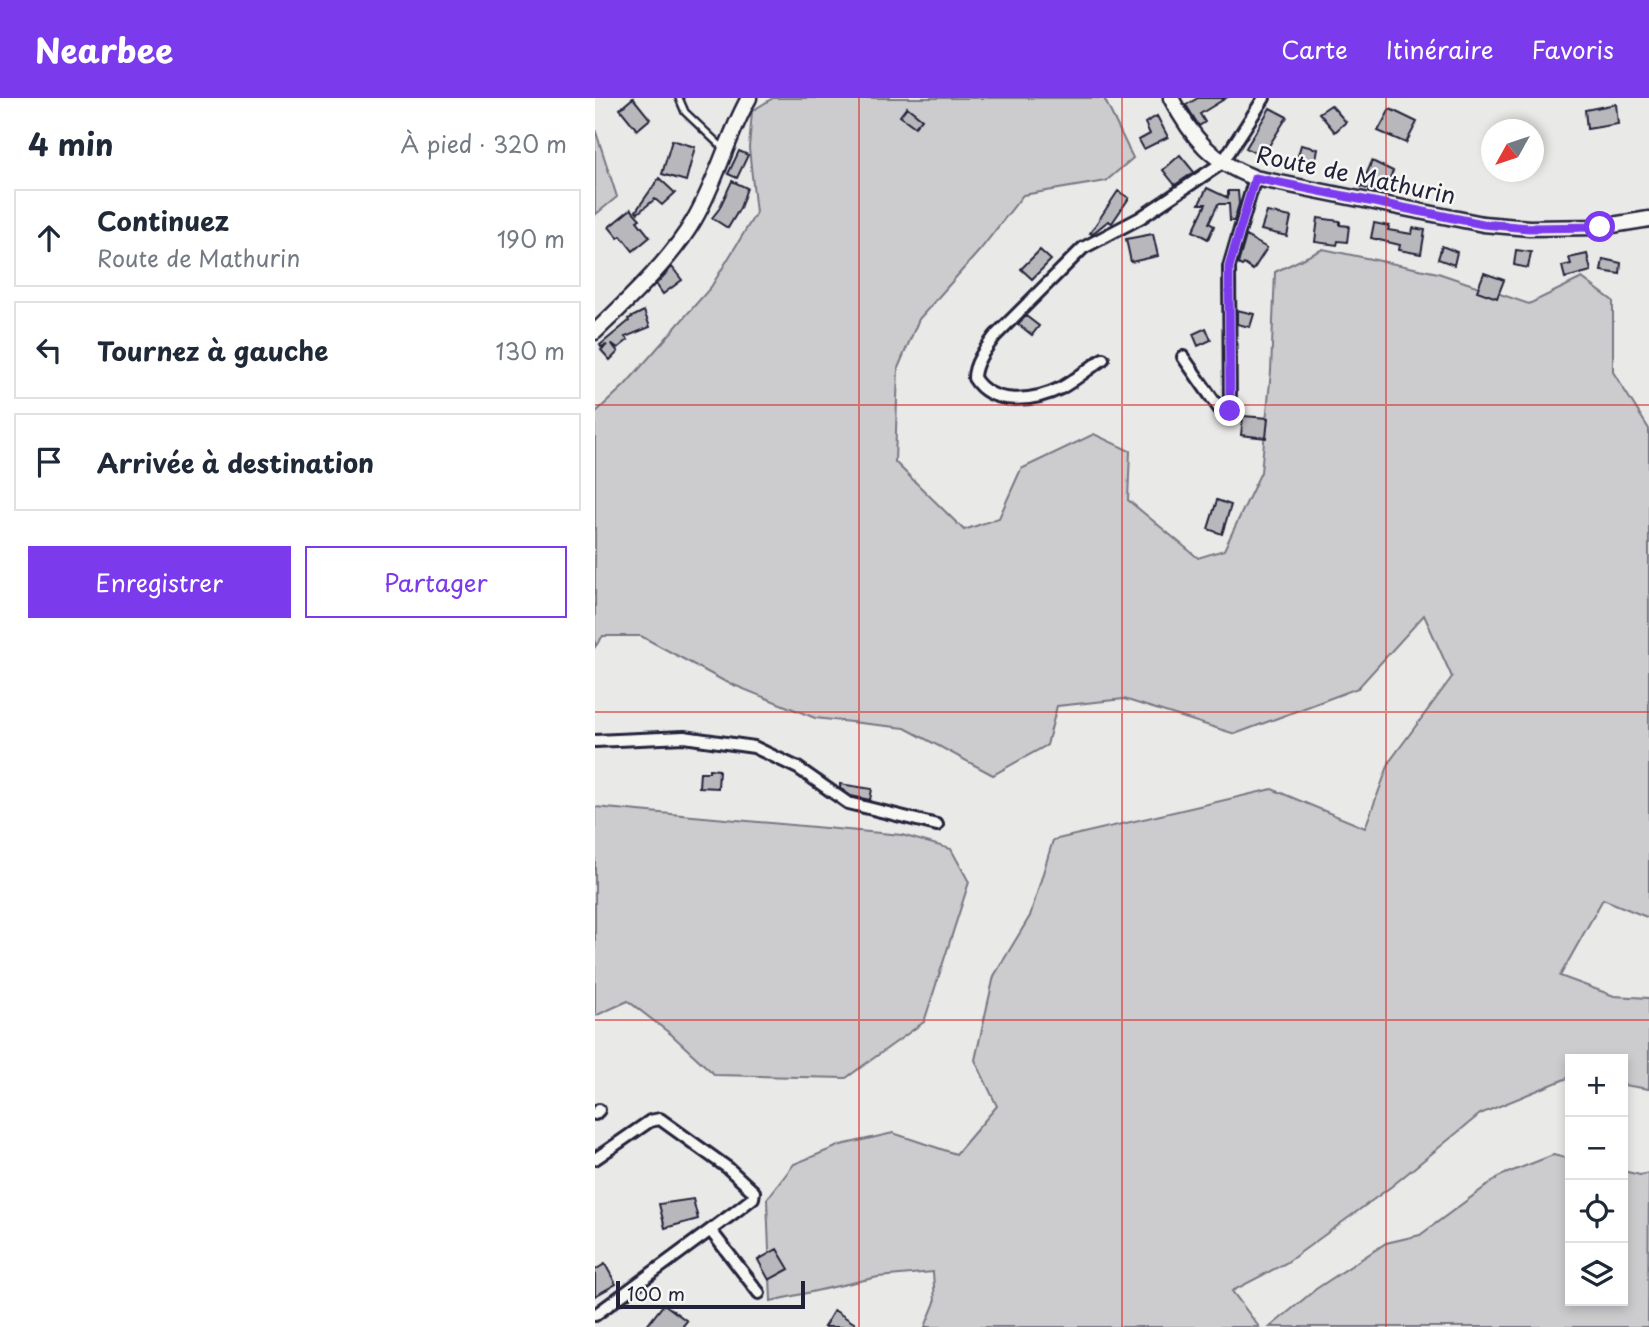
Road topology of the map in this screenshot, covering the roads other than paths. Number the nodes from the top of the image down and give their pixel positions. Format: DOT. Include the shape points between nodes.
graph roads {
  1 [pos="678,98"];
  2 [pos="749,98"];
  3 [pos="1171,98"];
  4 [pos="1264,98"];
  5 [pos="725,149"];
  6 [pos="1222,163"];
  7 [pos="1255,178"];
  8 [pos="1648,223"];
  9 [pos="595,332"];
  10 [pos="1183,357"];
  11 [pos="1103,359"];
  12 [pos="595,741"];
  13 [pos="937,825"];
  14 [pos="595,1159"];
  15 [pos="711,1231"];
  16 [pos="759,1293"];
  17 [pos="595,1315"];
  1 -- 5 [label="lane" via="685,112"];
  2 -- 5 [label="street"];
  3 -- 6 [label="street, Route de Mathurin" via="1199,141"];
  4 -- 6 [label="street"];
  5 -- 9 [label="street" via="713,183 674,251"];
  6 -- 7 [label="street, Route de Mathurin"];
  6 -- 11 [label="street" via="1075,255 995,336 974,377 995,396 1025,398 1062,387"];
  7 -- 8 [label="street, Route de Mathurin" via="1483,224 1529,228"];
  7 -- 10 [label="street" via="1229,267 1228,414 1223,414"];
  12 -- 13 [label="street" via="684,737 754,747 798,768 848,803"];
  14 -- 15 [label="street" via="650,1121 660,1119 754,1192 753,1198"];
  15 -- 16 [label="street"];
  15 -- 17 [label="street"];
}
